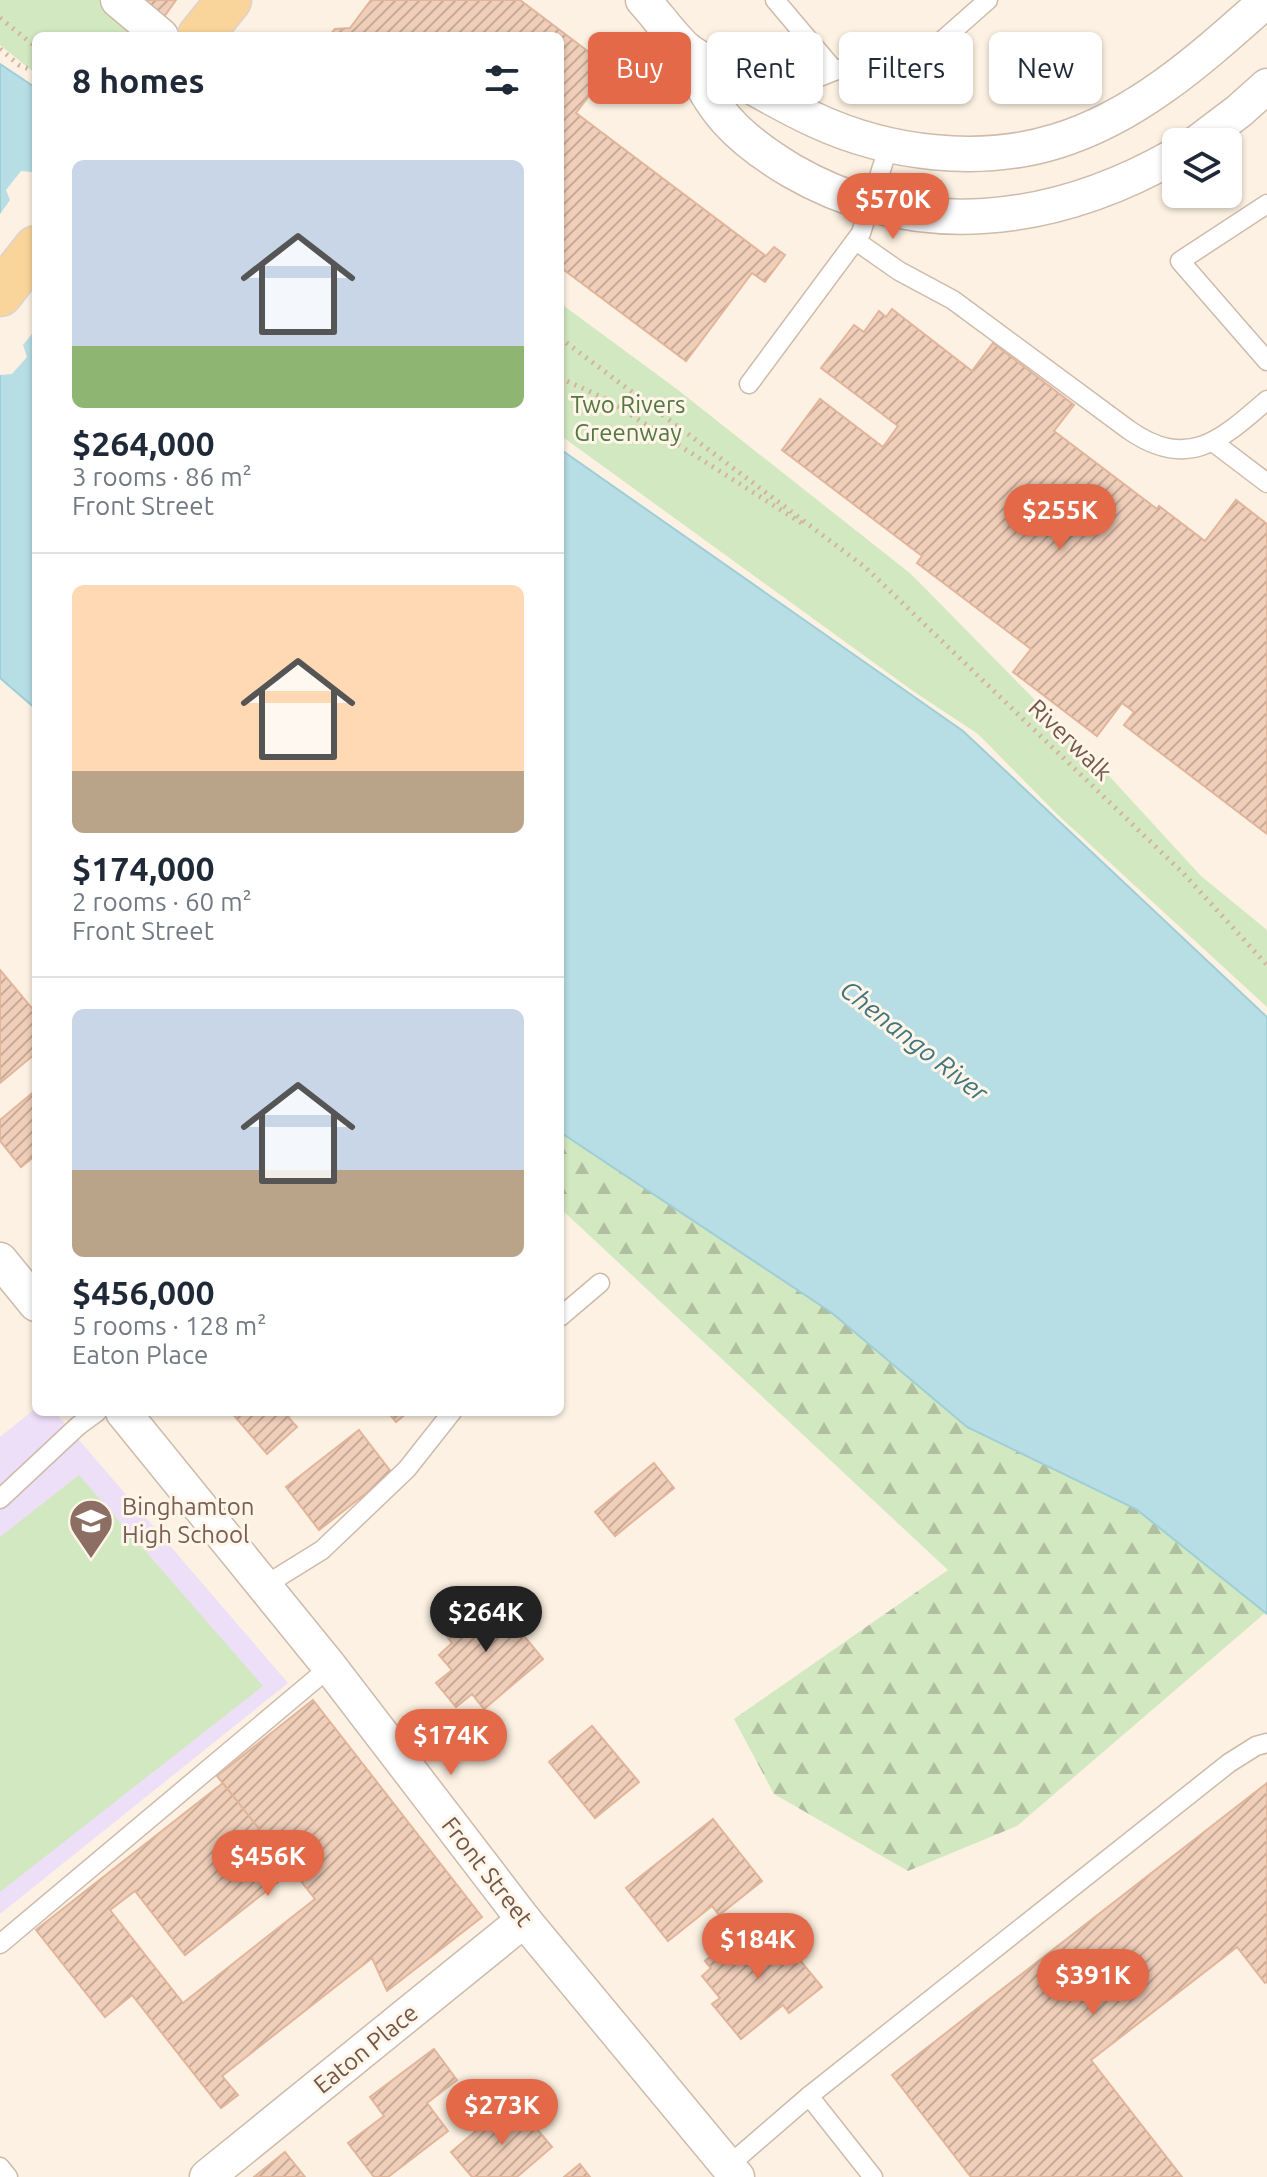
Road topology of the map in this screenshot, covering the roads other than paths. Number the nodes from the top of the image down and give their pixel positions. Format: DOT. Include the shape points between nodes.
graph roads {
  1 [pos="118,0"];
  2 [pos="229,0"];
  3 [pos="643,0"];
  4 [pos="775,0"];
  5 [pos="988,0"];
  6 [pos="1267,0"];
  7 [pos="156,32"];
  8 [pos="203,32"];
  9 [pos="671,32"];
  10 [pos="691,62"];
  11 [pos="835,71"];
  12 [pos="823,76"];
  13 [pos="1267,86"];
  14 [pos="784,104"];
  15 [pos="1217,128"];
  16 [pos="889,145"];
  17 [pos="1162,163"];
  18 [pos="871,206"];
  19 [pos="1265,210"];
  20 [pos="856,241"];
  21 [pos="32,253"];
  22 [pos="0,294"];
  23 [pos="1267,361"];
  24 [pos="749,384"];
  25 [pos="1267,400"];
  26 [pos="1213,442"];
  27 [pos="1267,483"];
  28 [pos="0,1260"];
  29 [pos="600,1283"];
  30 [pos="32,1299"];
  31 [pos="564,1314"];
  32 [pos="92,1416"];
  33 [pos="126,1416"];
  34 [pos="449,1416"];
  35 [pos="0,1499"];
  36 [pos="264,1586"];
  37 [pos="330,1667"];
  38 [pos="1267,1743"];
  39 [pos="524,1920"];
  40 [pos="0,1944"];
  41 [pos="809,2096"];
  42 [pos="0,2167"];
  43 [pos="732,2172"];
  44 [pos="8,2177"];
  45 [pos="207,2177"];
  46 [pos="873,2177"];
  1 -- 7 [label="street"];
  2 -- 8 [label="main road"];
  3 -- 9 [label="street"];
  4 -- 11 [label="lane"];
  5 -- 11 [label="lane" via="928,53"];
  6 -- 16 [label="street" via="1170,81 1074,135 984,153"];
  10 -- 18 [label="street" via="718,111 754,146 814,183"];
  11 -- 12 [label="lane"];
  13 -- 15 [label="street"];
  14 -- 16 [label="street" via="825,125"];
  16 -- 18 [label="lane"];
  17 -- 18 [label="street" via="1084,198 1035,210 950,217"];
  18 -- 20 [label="lane"];
  19 -- 23 [label="lane" via="1180,261"];
  20 -- 24 [label="lane"];
  20 -- 26 [label="lane" via="953,300 1139,438 1174,450"];
  21 -- 22 [label="main road"];
  25 -- 26 [label="lane"];
  26 -- 27 [label="lane"];
  28 -- 30 [label="street"];
  29 -- 31 [label="lane"];
  32 -- 35 [label="lane"];
  33 -- 36 [label="street, Front Street"];
  34 -- 36 [label="lane" via="407,1469 322,1550"];
  36 -- 37 [label="street, Front Street"];
  37 -- 39 [label="street, Front Street"];
  37 -- 40 [label="lane"];
  38 -- 41 [label="lane" via="1229,1763"];
  39 -- 43 [label="street, Front Street"];
  39 -- 45 [label="street, Eaton Place"];
  41 -- 43 [label="lane"];
  41 -- 46 [label="lane"];
  42 -- 44 [label="lane"];
}
